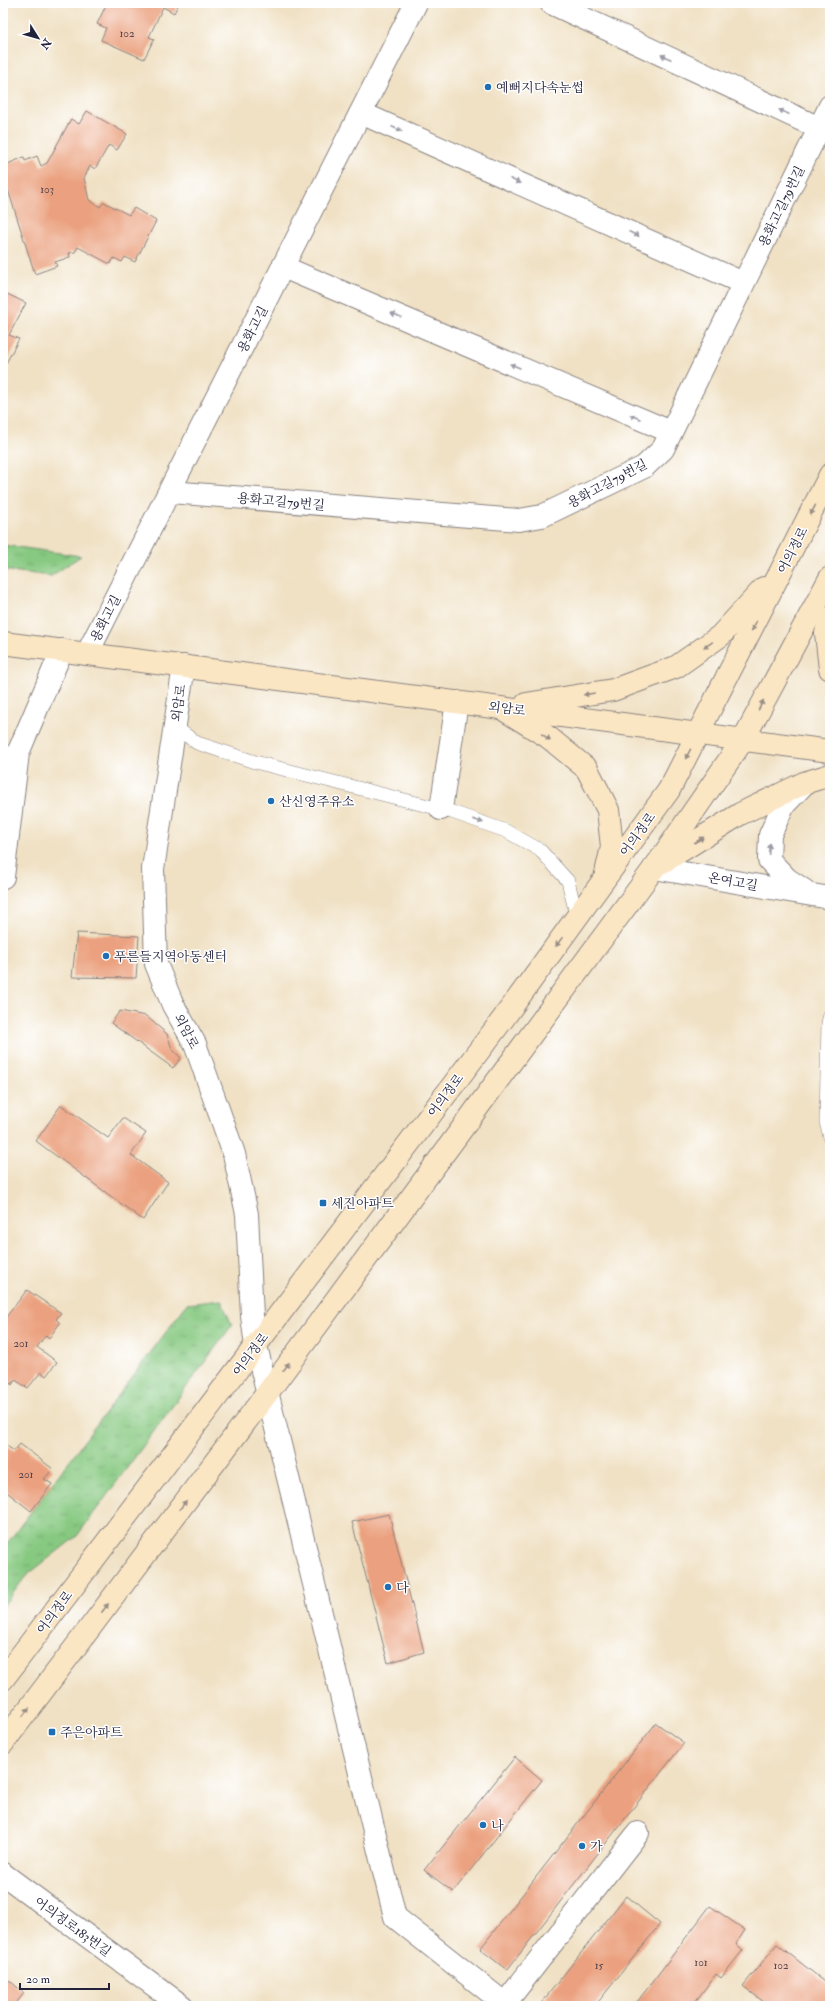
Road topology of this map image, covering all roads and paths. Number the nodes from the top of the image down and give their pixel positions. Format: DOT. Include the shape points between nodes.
graph roads {
  1 [pos="416,3"];
  2 [pos="551,3"];
  3 [pos="830,106"];
  4 [pos="361,113"];
  5 [pos="819,128"];
  6 [pos="283,267"];
  7 [pos="743,282"];
  8 [pos="671,432"];
  9 [pos="830,475"];
  10 [pos="170,492"];
  11 [pos="790,554"];
  12 [pos="830,578"];
  13 [pos="830,618"];
  14 [pos="3,643"];
  15 [pos="62,650"];
  16 [pos="87,654"];
  17 [pos="184,666"];
  18 [pos="830,669"];
  19 [pos="457,702"];
  20 [pos="502,708"];
  21 [pos="175,727"];
  22 [pos="698,734"];
  23 [pos="743,740"];
  24 [pos="830,751"];
  25 [pos="830,775"];
  26 [pos="804,784"];
  27 [pos="441,810"];
  28 [pos="654,868"];
  29 [pos="3,877"];
  30 [pos="603,881"];
  31 [pos="821,896"];
  32 [pos="577,918"];
  33 [pos="830,1015"];
  34 [pos="830,1137"];
  35 [pos="256,1346"];
  36 [pos="268,1392"];
  37 [pos="3,1678"];
  38 [pos="3,1743"];
  39 [pos="638,1833"];
  40 [pos="3,1874"];
  41 [pos="504,2005"];
  42 [pos="182,2006"];
  1 -- 4 [label="street, 용화고길"];
  5 -- 2 [label="street, one-way"];
  3 -- 5 [label="street, 용화고길79번길"];
  4 -- 6 [label="street, 용화고길"];
  4 -- 7 [label="street, one-way"];
  5 -- 7 [label="street, 용화고길79번길"];
  8 -- 6 [label="street, one-way"];
  6 -- 10 [label="street, 용화고길"];
  7 -- 8 [label="street, 용화고길79번길"];
  8 -- 10 [label="street, 용화고길79번길" via="663,449 644,467 542,516 519,520"];
  9 -- 11 [label="main road, 어의정로, one-way"];
  10 -- 16 [label="street, 용화고길"];
  11 -- 20 [label="main road, one-way" via="757,596 720,636 676,667 613,690"];
  11 -- 22 [label="main road, 어의정로, one-way"];
  23 -- 12 [label="main road, one-way"];
  13 -- 18 [label="main road" via="826,633"];
  14 -- 15 [label="main road, 외암로"];
  15 -- 16 [label="main road, 외암로"];
  15 -- 29 [label="street" via="18,753"];
  16 -- 17 [label="main road, 외암로"];
  17 -- 19 [label="main road, 외암로"];
  17 -- 21 [label="street, 외암로"];
  19 -- 20 [label="main road, 외암로"];
  19 -- 27 [label="street"];
  20 -- 22 [label="main road, 외암로"];
  20 -- 30 [label="main road, one-way" via="548,737 587,769 608,810 612,847"];
  21 -- 27 [label="lane" via="197,743 255,762"];
  21 -- 35 [label="street, 외암로" via="153,869 156,964 173,1006 195,1044 234,1154 247,1214"];
  22 -- 23 [label="main road, 외암로"];
  22 -- 30 [label="main road, 어의정로, one-way" via="669,790"];
  23 -- 24 [label="main road, 외암로"];
  23 -- 28 [label="main road"];
  25 -- 26 [label="main road"];
  28 -- 26 [label="main road, one-way" via="740,814"];
  31 -- 26 [label="street, 온여고길, one-way" via="787,880 769,860 770,835 783,806"];
  27 -- 32 [label="lane, one-way" via="506,831 540,850 568,881"];
  28 -- 31 [label="street, 온여고길"];
  36 -- 28 [label="main road, one-way"];
  30 -- 32 [label="main road, 어의정로"];
  32 -- 35 [label="main road, 어의정로, one-way"];
  33 -- 34 [label="lane" via="826,1122"];
  35 -- 36 [label="street, 외암로"];
  35 -- 37 [label="main road, 어의정로"];
  38 -- 36 [label="main road, one-way"];
  36 -- 41 [label="street, 외암로" via="395,1917"];
  39 -- 41 [label="street"];
  40 -- 42 [label="street, 어의정로183번길"];
}
